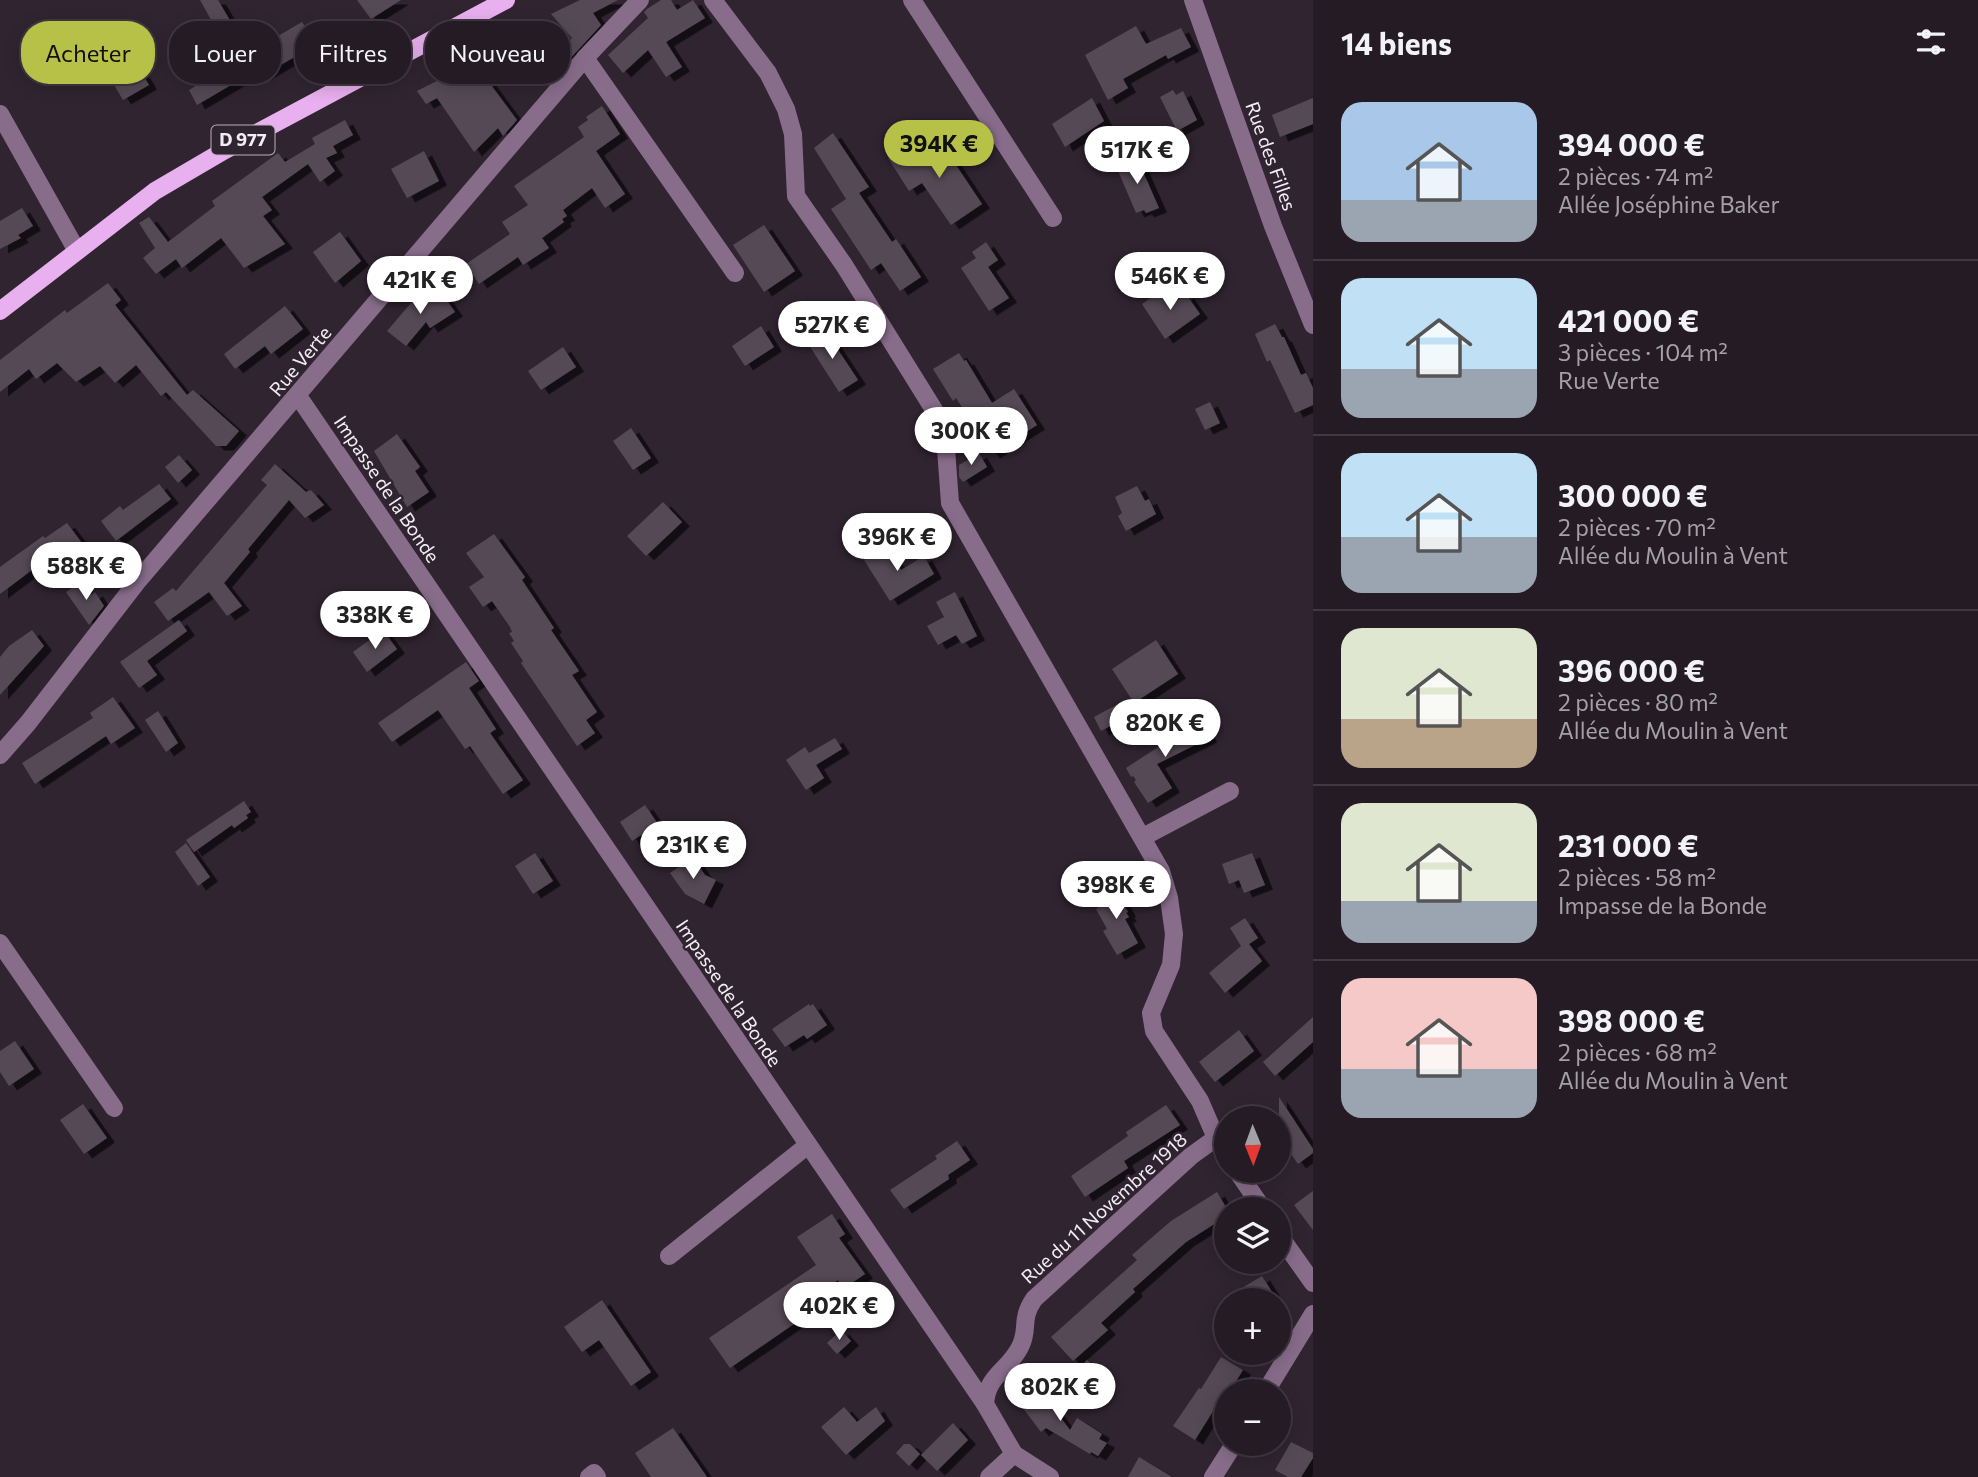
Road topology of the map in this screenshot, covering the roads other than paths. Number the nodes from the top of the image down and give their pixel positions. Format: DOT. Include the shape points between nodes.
graph roads {
  1 [pos="506,0"];
  2 [pos="640,0"];
  3 [pos="713,0"];
  4 [pos="912,0"];
  5 [pos="1193,0"];
  6 [pos="585,58"];
  7 [pos="0,114"];
  8 [pos="1052,218"];
  9 [pos="77,251"];
  10 [pos="735,273"];
  11 [pos="0,311"];
  12 [pos="1313,325"];
  13 [pos="298,397"];
  14 [pos="0,755"];
  15 [pos="1230,791"];
  16 [pos="1143,837"];
  17 [pos="0,943"];
  18 [pos="114,1108"];
  19 [pos="1214,1133"];
  20 [pos="1214,1139"];
  21 [pos="808,1146"];
  22 [pos="1291,1252"];
  23 [pos="669,1256"];
  24 [pos="1313,1283"];
  25 [pos="1313,1314"];
  26 [pos="1273,1379"];
  27 [pos="985,1404"];
  28 [pos="1014,1454"];
  29 [pos="1226,1456"];
  30 [pos="589,1477"];
  31 [pos="597,1477"];
  32 [pos="989,1477"];
  33 [pos="1050,1477"];
  34 [pos="1213,1477"];
  1 -- 9 [label="main road, D 977" via="178,177"];
  2 -- 6 [label="street, Rue Verte"];
  3 -- 16 [label="street" via="768,73 786,108 793,134 796,196 936,413 945,435 950,503"];
  4 -- 8 [label="street"];
  5 -- 12 [label="street, Rue des Filles"];
  6 -- 10 [label="street"];
  6 -- 13 [label="street, Rue Verte"];
  7 -- 9 [label="street"];
  9 -- 11 [label="main road, D 977"];
  13 -- 14 [label="street, Rue Verte" via="137,582"];
  13 -- 21 [label="street, Impasse de la Bonde"];
  15 -- 16 [label="street"];
  16 -- 19 [label="street" via="1161,871 1174,933 1171,965 1151,1013 1154,1031 1200,1101"];
  17 -- 18 [label="street"];
  20 -- 27 [label="street, Rue du 11 Novembre 1918" via="1034,1299 1024,1315 1020,1349 990,1382"];
  21 -- 23 [label="street"];
  21 -- 27 [label="street, Impasse de la Bonde"];
  22 -- 24 [label="street"];
  25 -- 26 [label="street"];
  27 -- 28 [label="street, Impasse de la Bonde"];
  28 -- 32 [label="street"];
  28 -- 33 [label="street"];
  29 -- 34 [label="street"];
  30 -- 31 [label="street" via="594,1473"];
}
